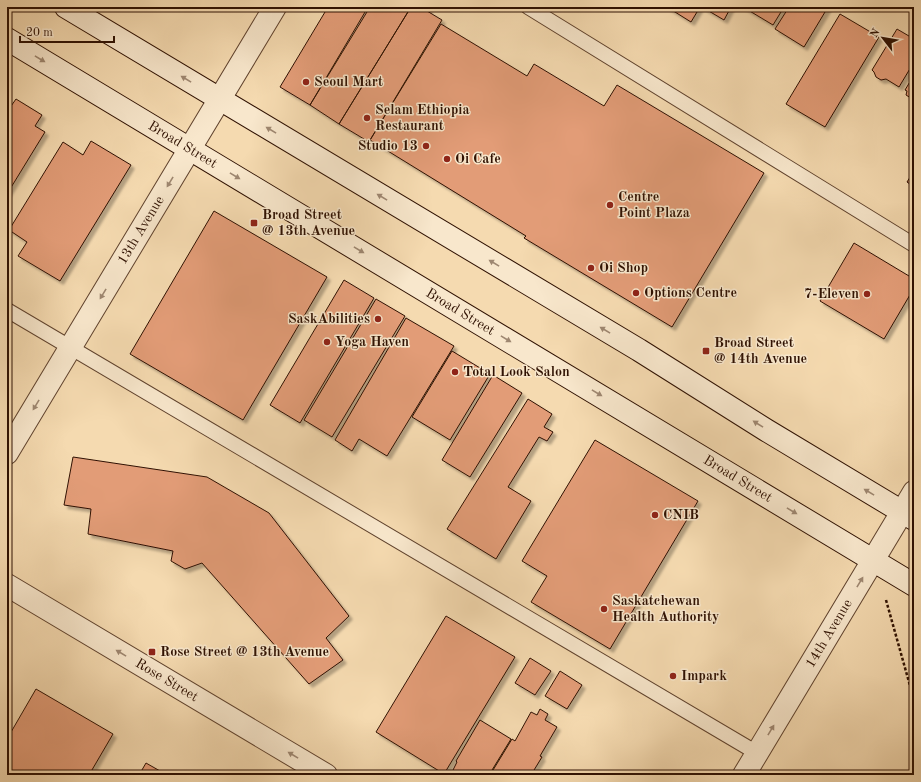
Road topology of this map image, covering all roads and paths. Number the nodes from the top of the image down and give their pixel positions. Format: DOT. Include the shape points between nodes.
graph roads {
  1 [pos="66,7"];
  2 [pos="275,7"];
  3 [pos="528,7"];
  4 [pos="7,39"];
  5 [pos="220,100"];
  6 [pos="190,149"];
  7 [pos="914,245"];
  8 [pos="7,310"];
  9 [pos="70,347"];
  10 [pos="7,453"];
  11 [pos="914,492"];
  12 [pos="908,515"];
  13 [pos="873,560"];
  14 [pos="7,585"];
  15 [pos="914,585"];
  16 [pos="914,700"];
  17 [pos="757,753"];
  18 [pos="326,775"];
  19 [pos="744,775"];
  5 -- 1 [label="main road, one-way"];
  2 -- 5 [label="main road, 13th Avenue"];
  3 -- 7 [label="lane"];
  4 -- 6 [label="main road, Broad Street, one-way"];
  5 -- 6 [label="main road, 13th Avenue"];
  12 -- 5 [label="main road, one-way" via="639,350"];
  6 -- 9 [label="main road, 13th Avenue, one-way"];
  6 -- 13 [label="main road, Broad Street, one-way"];
  8 -- 9 [label="lane"];
  9 -- 10 [label="main road, 13th Avenue, one-way"];
  9 -- 17 [label="lane"];
  11 -- 12 [label="main road, 14th Avenue"];
  12 -- 13 [label="main road, 14th Avenue"];
  13 -- 15 [label="main road, Broad Street"];
  13 -- 16 [label="path"];
  17 -- 13 [label="main road, 14th Avenue, one-way"];
  18 -- 14 [label="main road, Rose Street, one-way"];
  17 -- 19 [label="main road, 14th Avenue"];
}
